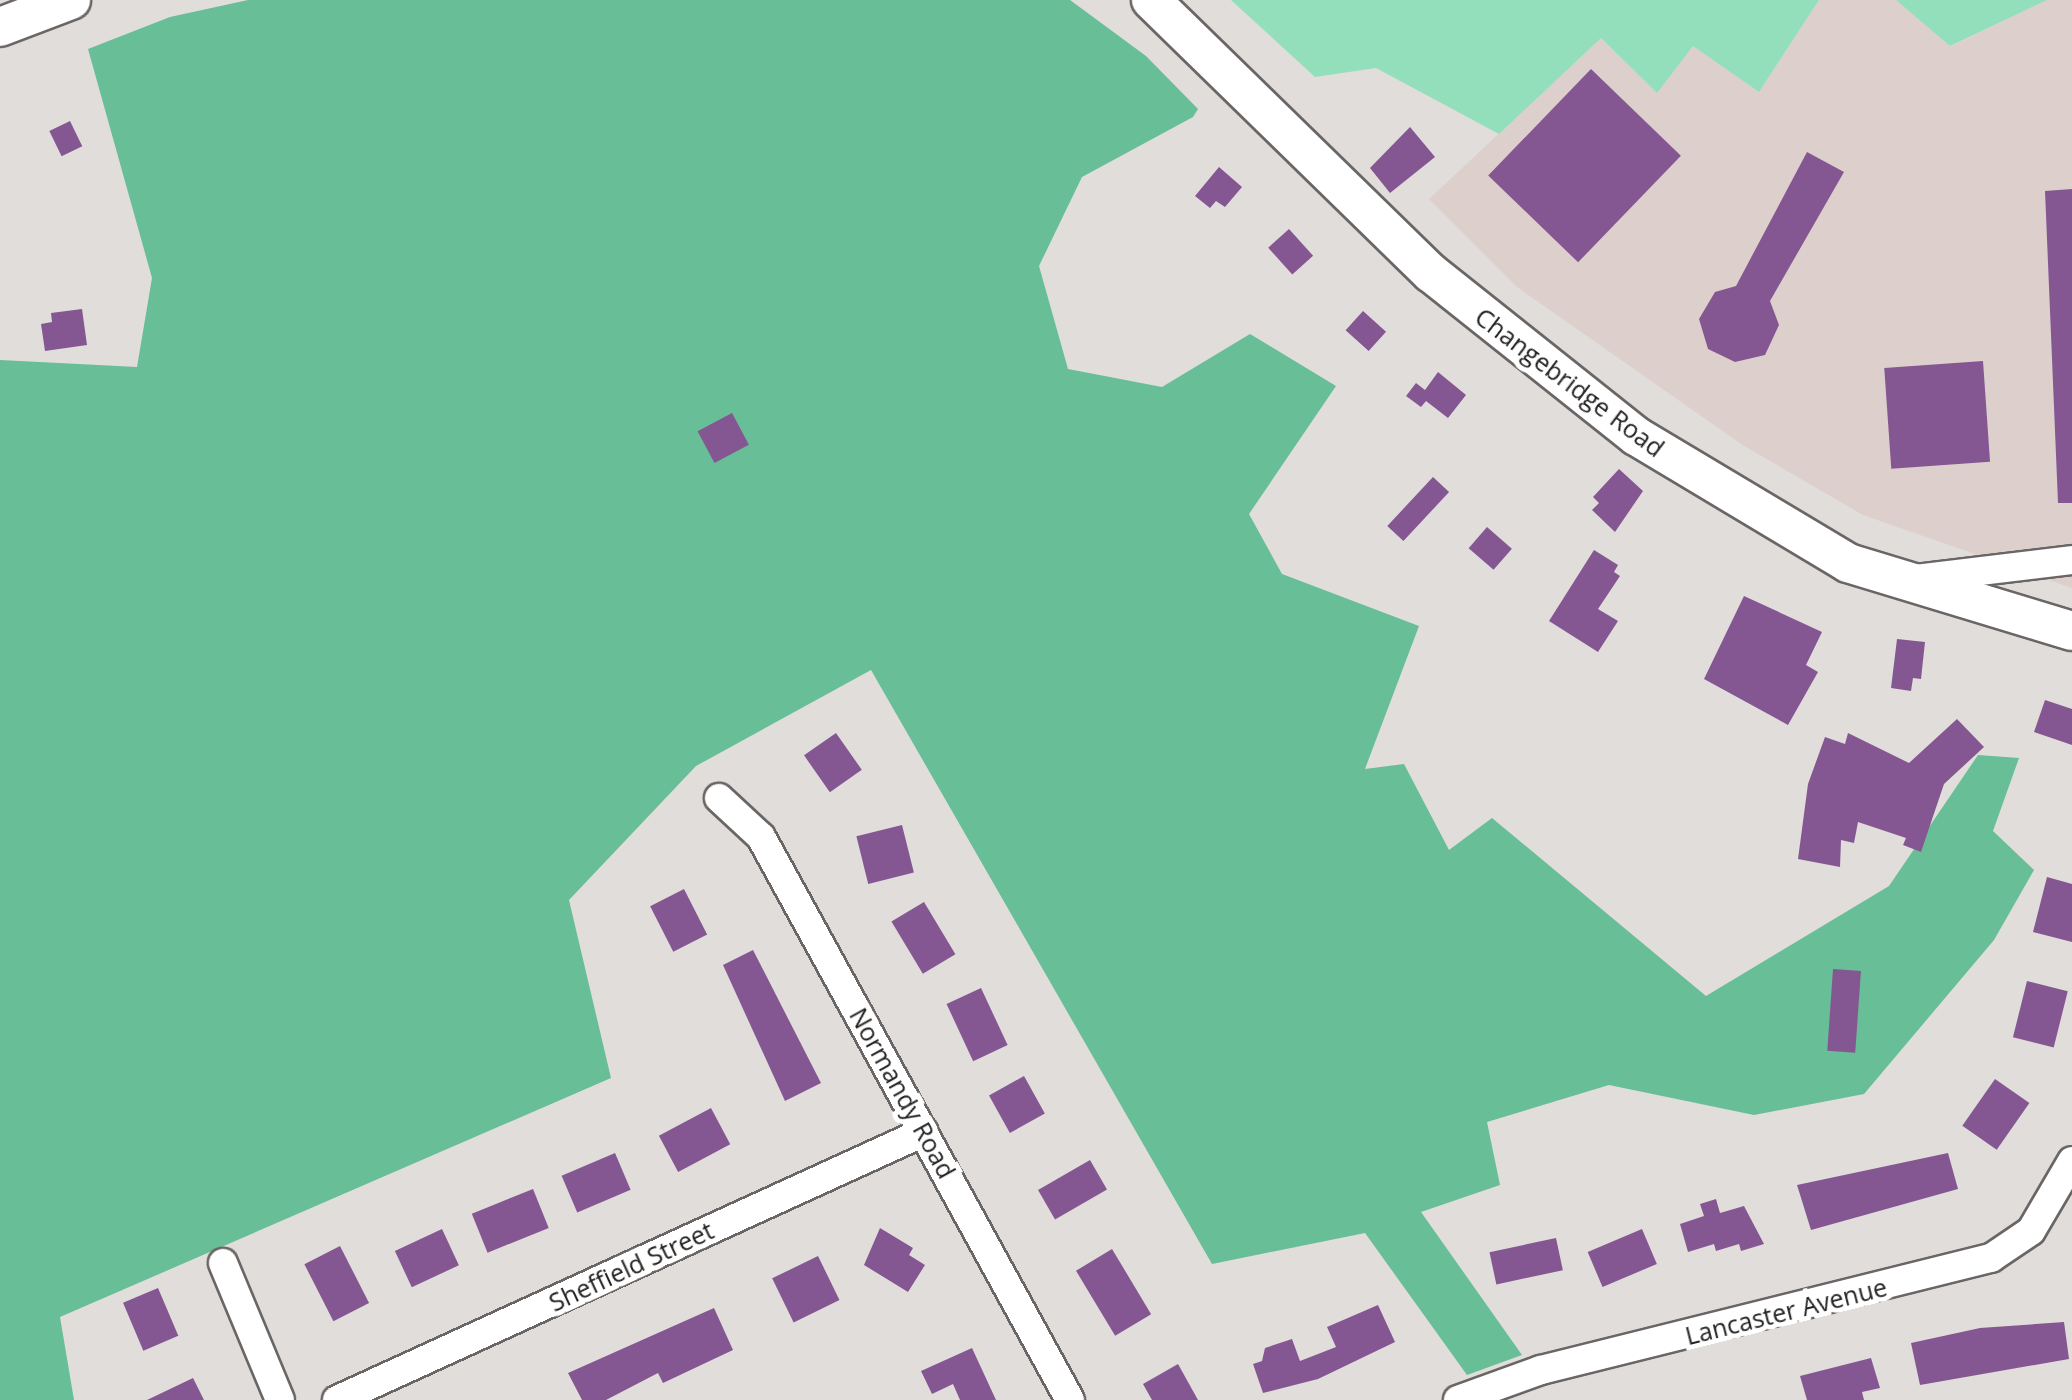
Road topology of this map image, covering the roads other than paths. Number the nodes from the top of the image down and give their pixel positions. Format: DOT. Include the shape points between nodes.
graph roads {
  1 [pos="70,0"];
  2 [pos="1152,0"];
  3 [pos="0,27"];
  4 [pos="2072,560"];
  5 [pos="1908,580"];
  6 [pos="2072,631"];
  7 [pos="719,798"];
  8 [pos="924,1132"];
  9 [pos="2072,1161"];
  10 [pos="223,1263"];
  11 [pos="280,1400"];
  12 [pos="338,1400"];
  13 [pos="1070,1400"];
  14 [pos="1458,1400"];
  1 -- 3 [label="main road"];
  2 -- 5 [label="main road, Changebridge Road" via="1419,262 1537,363 1789,533 1848,563"];
  4 -- 5 [label="street"];
  5 -- 6 [label="main road, Changebridge Road"];
  7 -- 8 [label="street, Normandy Road" via="761,837"];
  8 -- 12 [label="street, Sheffield Street"];
  8 -- 13 [label="street, Normandy Road"];
  9 -- 14 [label="street, Lancaster Avenue" via="2030,1231 1991,1258 1541,1370"];
  10 -- 11 [label="street"];
}
